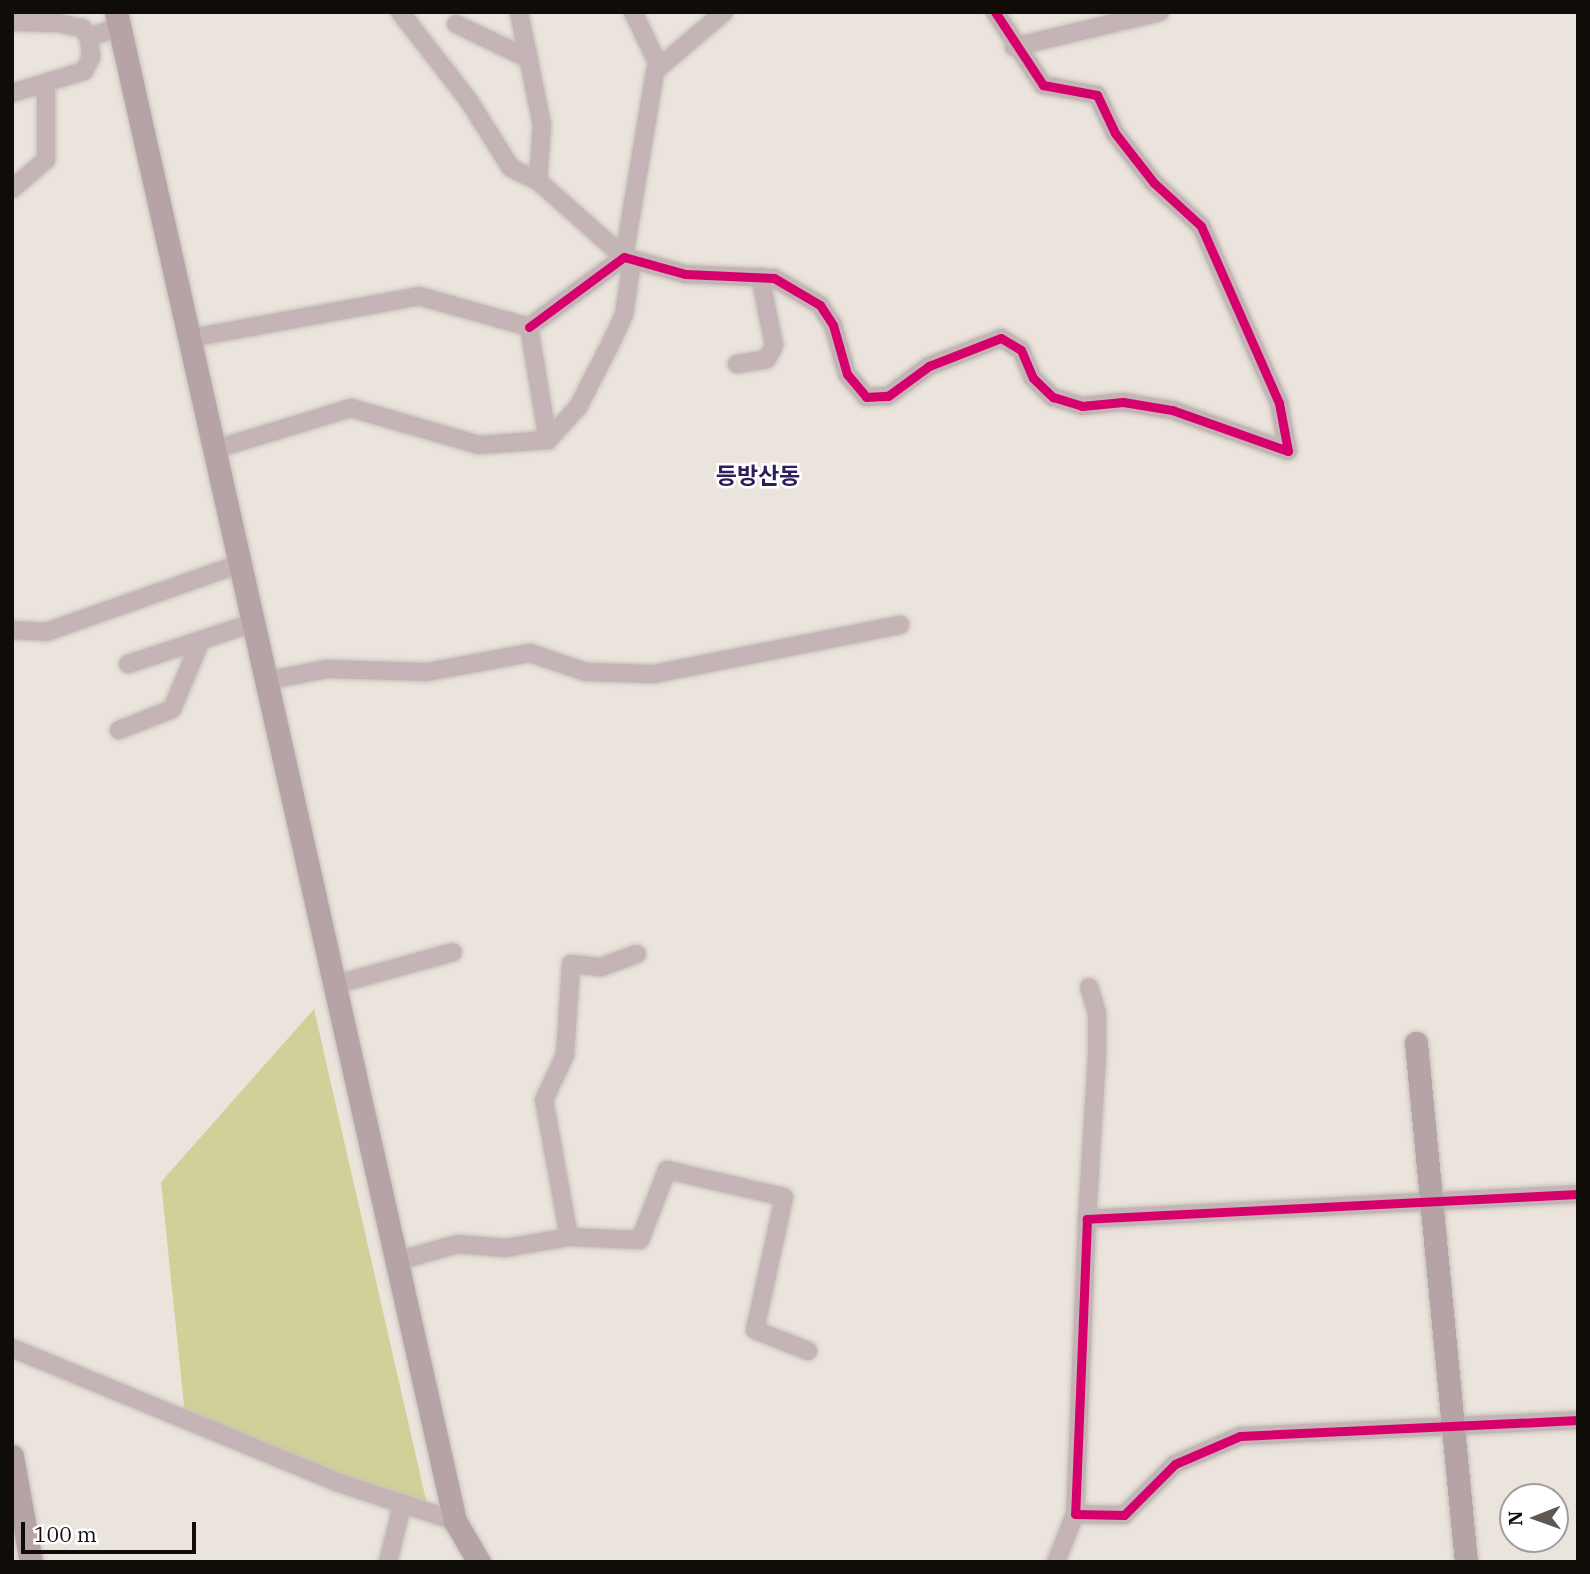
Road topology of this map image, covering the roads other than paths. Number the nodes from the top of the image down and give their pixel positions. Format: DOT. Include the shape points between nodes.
graph roads {
  1 [pos="400,12"];
  2 [pos="520,12"];
  3 [pos="633,12"];
  4 [pos="724,12"];
  5 [pos="995,12"];
  6 [pos="1160,12"];
  7 [pos="118,20"];
  8 [pos="12,22"];
  9 [pos="456,24"];
  10 [pos="89,37"];
  11 [pos="1014,47"];
  12 [pos="525,57"];
  13 [pos="659,66"];
  14 [pos="46,83"];
  15 [pos="12,93"];
  16 [pos="538,181"];
  17 [pos="12,189"];
  18 [pos="628,259"];
  19 [pos="760,276"];
  20 [pos="529,327"];
  21 [pos="191,338"];
  22 [pos="737,364"];
  23 [pos="548,440"];
  24 [pos="216,449"];
  25 [pos="242,563"];
  26 [pos="256,622"];
  27 [pos="900,625"];
  28 [pos="12,630"];
  29 [pos="201,640"];
  30 [pos="128,664"];
  31 [pos="269,680"];
  32 [pos="119,730"];
  33 [pos="453,952"];
  34 [pos="637,954"];
  35 [pos="338,984"];
  36 [pos="1089,987"];
  37 [pos="1416,1043"];
  38 [pos="1578,1194"];
  39 [pos="1429,1202"];
  40 [pos="1087,1219"];
  41 [pos="569,1237"];
  42 [pos="401,1261"];
  43 [pos="12,1348"];
  44 [pos="808,1352"];
  45 [pos="1578,1420"];
  46 [pos="1455,1426"];
  47 [pos="12,1455"];
  48 [pos="402,1506"];
  49 [pos="1075,1514"];
  50 [pos="455,1521"];
  51 [pos="30,1562"];
  52 [pos="388,1562"];
  53 [pos="480,1562"];
  54 [pos="1056,1562"];
  55 [pos="1466,1562"];
  1 -- 16 [label="street" via="469,101 510,168"];
  2 -- 12 [label="street"];
  3 -- 13 [label="street"];
  4 -- 13 [label="street"];
  5 -- 11 [label="street"];
  6 -- 11 [label="street"];
  7 -- 10 [label="street"];
  7 -- 21 [label="main road"];
  8 -- 10 [label="street" via="58,23 82,28"];
  9 -- 12 [label="street"];
  10 -- 14 [label="street" via="87,68"];
  11 -- 19 [label="street" via="1043,85 1097,94 1115,133 1201,226 1279,402 1288,451 1172,410 1123,402 1082,406 1053,397 1033,378 1021,350 1001,338 929,366 888,396 866,397 847,374 833,325 820,305 789,283"];
  12 -- 16 [label="street" via="541,125"];
  13 -- 18 [label="street" via="631,190"];
  14 -- 15 [label="street"];
  14 -- 17 [label="street" via="46,160"];
  16 -- 18 [label="street"];
  18 -- 19 [label="street" via="702,277"];
  18 -- 20 [label="street"];
  18 -- 23 [label="street" via="624,314 567,422"];
  19 -- 22 [label="street" via="774,345 767,359"];
  20 -- 21 [label="street" via="419,296"];
  20 -- 23 [label="street"];
  21 -- 24 [label="main road"];
  23 -- 24 [label="street" via="479,445 351,408"];
  24 -- 25 [label="main road"];
  25 -- 26 [label="main road"];
  25 -- 28 [label="street" via="46,632"];
  26 -- 29 [label="street"];
  26 -- 31 [label="main road"];
  27 -- 31 [label="street" via="654,674 586,672 530,653 427,672 328,669"];
  29 -- 30 [label="street"];
  29 -- 32 [label="street" via="172,709"];
  31 -- 35 [label="main road"];
  33 -- 35 [label="street"];
  34 -- 41 [label="street" via="601,967 570,964 565,1055 544,1100"];
  35 -- 42 [label="main road"];
  36 -- 40 [label="street" via="1097,1034"];
  37 -- 39 [label="main road"];
  38 -- 39 [label="street"];
  39 -- 40 [label="street"];
  39 -- 46 [label="main road"];
  40 -- 49 [label="street"];
  41 -- 42 [label="street" via="506,1248 457,1244"];
  41 -- 44 [label="street" via="640,1240 667,1170 784,1198 755,1330"];
  42 -- 50 [label="main road"];
  43 -- 48 [label="street"];
  45 -- 46 [label="street"];
  46 -- 49 [label="street" via="1240,1436 1175,1464 1124,1515"];
  46 -- 55 [label="main road"];
  47 -- 51 [label="main road"];
  48 -- 50 [label="street"];
  48 -- 52 [label="street"];
  49 -- 54 [label="street"];
  50 -- 53 [label="main road"];
}
